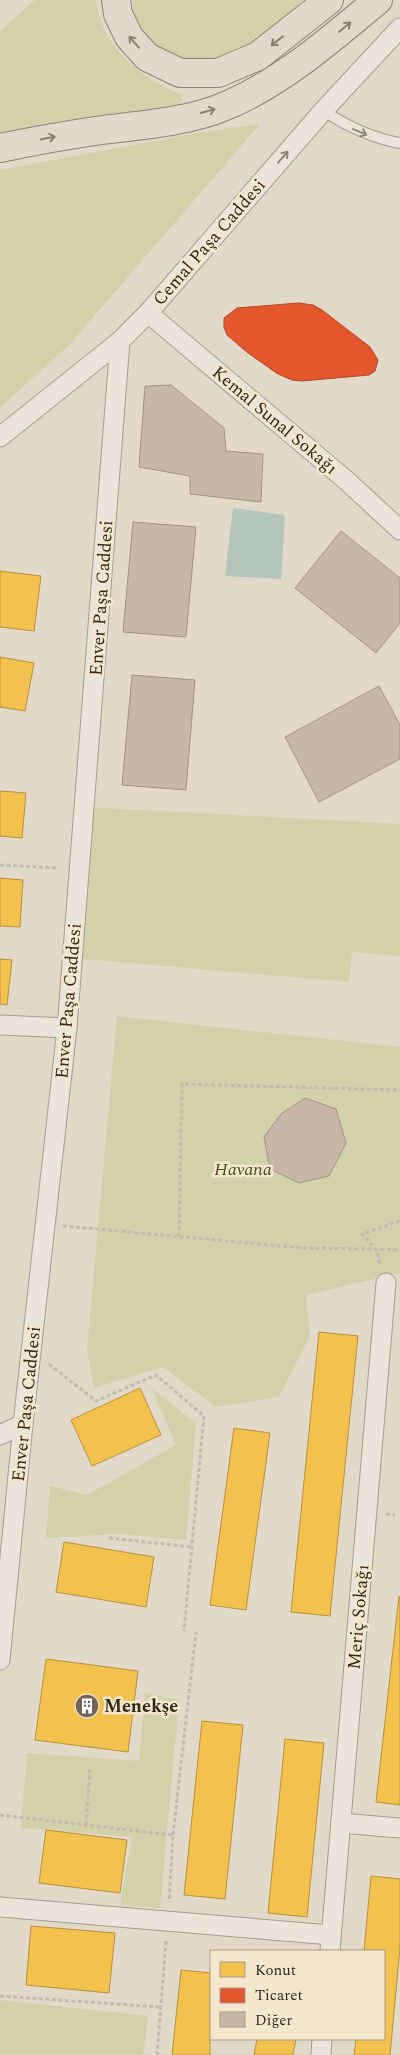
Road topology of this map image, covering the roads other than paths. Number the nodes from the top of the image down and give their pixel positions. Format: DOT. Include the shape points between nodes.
graph roads {
  1 [pos="116,0"];
  2 [pos="329,0"];
  3 [pos="378,0"];
  4 [pos="400,28"];
  5 [pos="323,111"];
  6 [pos="400,144"];
  7 [pos="0,148"];
  8 [pos="148,313"];
  9 [pos="120,341"];
  10 [pos="0,437"];
  11 [pos="400,530"];
  12 [pos="0,1025"];
  13 [pos="67,1028"];
  14 [pos="386,1283"];
  15 [pos="23,1424"];
  16 [pos="0,1435"];
  17 [pos="0,1660"];
  18 [pos="341,1823"];
  19 [pos="400,1828"];
  20 [pos="0,1906"];
  21 [pos="330,1943"];
  22 [pos="322,2040"];
  23 [pos="321,2055"];
  2 -- 1 [label="main road, one-way" via="258,56 218,73 180,73 147,57 129,37 118,14"];
  7 -- 3 [label="main road, one-way" via="173,121 227,106 300,64"];
  4 -- 5 [label="street, Cemal Paşa Caddesi"];
  5 -- 6 [label="lane, one-way" via="354,130"];
  8 -- 5 [label="street, Cemal Paşa Caddesi, one-way"];
  8 -- 9 [label="street, Cemal Paşa Caddesi"];
  8 -- 11 [label="street, Kemal Sunal Sokağı" via="347,481"];
  9 -- 10 [label="street, Cemal Paşa Caddesi"];
  9 -- 13 [label="street, Enver Paşa Caddesi"];
  12 -- 13 [label="street"];
  13 -- 15 [label="street, Enver Paşa Caddesi"];
  14 -- 18 [label="street, Meriç Sokağı"];
  15 -- 16 [label="street"];
  15 -- 17 [label="street, Enver Paşa Caddesi"];
  18 -- 19 [label="street"];
  18 -- 21 [label="street, Meriç Sokağı"];
  20 -- 21 [label="street" via="168,1921"];
  22 -- 23 [label="street"];
}
